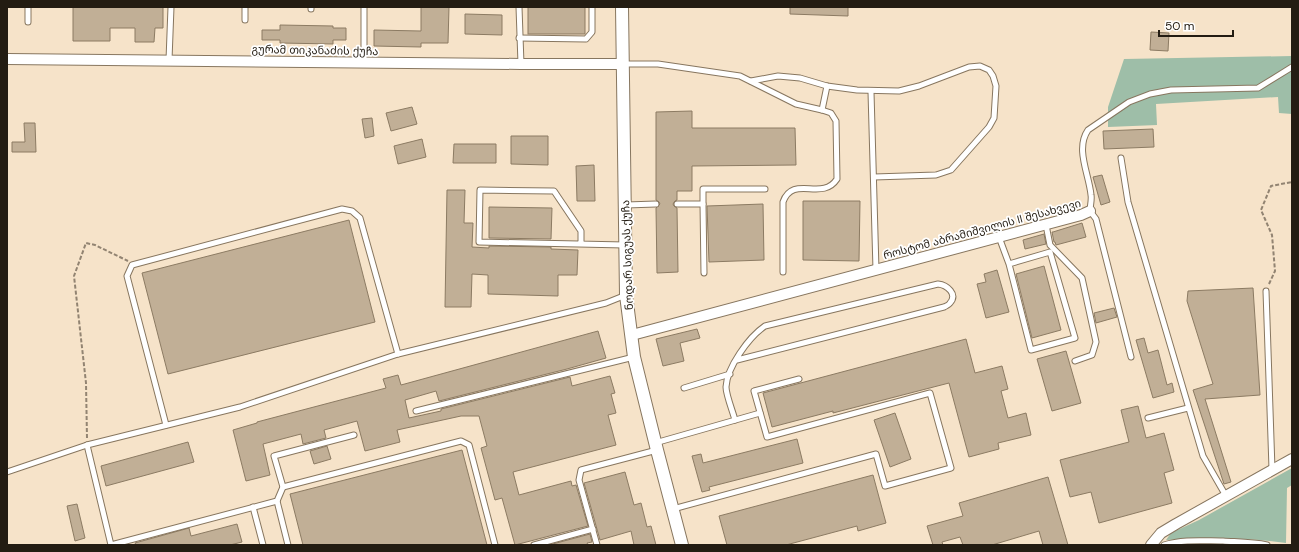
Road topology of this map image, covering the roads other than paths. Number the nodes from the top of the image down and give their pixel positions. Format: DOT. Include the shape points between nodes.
graph roads {
  1 [pos="28,7"];
  2 [pos="171,7"];
  3 [pos="245,7"];
  4 [pos="364,7"];
  5 [pos="519,7"];
  6 [pos="592,7"];
  7 [pos="622,7"];
  8 [pos="245,20"];
  9 [pos="28,22"];
  10 [pos="519,38"];
  11 [pos="7,58"];
  12 [pos="170,60"];
  13 [pos="364,63"];
  14 [pos="521,64"];
  15 [pos="623,64"];
  16 [pos="1292,67"];
  17 [pos="751,81"];
  18 [pos="826,86"];
  19 [pos="871,92"];
  20 [pos="822,110"];
  21 [pos="1121,158"];
  22 [pos="874,177"];
  23 [pos="764,188"];
  24 [pos="656,204"];
  25 [pos="677,204"];
  26 [pos="704,204"];
  27 [pos="626,205"];
  28 [pos="1090,211"];
  29 [pos="1046,225"];
  30 [pos="999,237"];
  31 [pos="581,244"];
  32 [pos="626,245"];
  33 [pos="1009,264"];
  34 [pos="876,270"];
  35 [pos="783,272"];
  36 [pos="704,273"];
  37 [pos="1266,291"];
  38 [pos="626,295"];
  39 [pos="632,335"];
  40 [pos="398,354"];
  41 [pos="634,357"];
  42 [pos="1131,357"];
  43 [pos="737,360"];
  44 [pos="1075,361"];
  45 [pos="730,374"];
  46 [pos="799,379"];
  47 [pos="684,388"];
  48 [pos="1188,408"];
  49 [pos="416,411"];
  50 [pos="760,413"];
  51 [pos="1148,418"];
  52 [pos="735,420"];
  53 [pos="166,425"];
  54 [pos="354,434"];
  55 [pos="87,445"];
  56 [pos="656,446"];
  57 [pos="1292,459"];
  58 [pos="1272,470"];
  59 [pos="7,472"];
  60 [pos="283,487"];
  61 [pos="1226,496"];
  62 [pos="277,501"];
  63 [pos="253,508"];
  64 [pos="672,510"];
  65 [pos="593,529"];
  66 [pos="263,545"];
  67 [pos="288,545"];
  68 [pos="495,545"];
  69 [pos="534,545"];
  70 [pos="597,545"];
  71 [pos="682,545"];
  72 [pos="1151,545"];
  73 [pos="1164,545"];
  74 [pos="1267,545"];
  1 -- 9 [label="lane"];
  2 -- 12 [label="lane"];
  3 -- 8 [label="lane"];
  4 -- 13 [label="lane"];
  5 -- 10 [label="lane"];
  6 -- 10 [label="lane" via="592,32 586,39"];
  7 -- 15 [label="street, ნოდარ სიგუას ქუჩა"];
  10 -- 14 [label="lane"];
  11 -- 12 [label="street, გურამ თიკანაძის ქუჩა"];
  12 -- 13 [label="street, გურამ თიკანაძის ქუჩა"];
  13 -- 14 [label="street, გურამ თიკანაძის ქუჩა"];
  14 -- 15 [label="street, გურამ თიკანაძის ქუჩა"];
  15 -- 17 [label="lane" via="658,64 740,76"];
  15 -- 27 [label="street, ნოდარ სიგუას ქუჩა"];
  16 -- 28 [label="lane, როსტომ აბრამიშვილის II შესახვევი" via="1258,88 1171,90 1150,94 1129,102 1088,130 1084,136 1082,149 1092,197"];
  17 -- 18 [label="lane" via="778,76 800,78"];
  17 -- 20 [label="lane" via="796,104"];
  18 -- 19 [label="lane"];
  18 -- 20 [label="lane"];
  19 -- 22 [label="lane"];
  19 -- 22 [label="lane" via="899,91 969,67 980,66 989,70 996,86 994,118 951,170 936,175"];
  20 -- 35 [label="lane" via="831,113 836,121 837,179 833,185 825,189 791,190 786,194 783,202"];
  21 -- 48 [label="lane" via="1128,202"];
  22 -- 34 [label="lane"];
  23 -- 26 [label="lane" via="703,190"];
  24 -- 27 [label="lane"];
  25 -- 26 [label="lane"];
  26 -- 36 [label="lane"];
  27 -- 32 [label="street, ნოდარ სიგუას ქუჩა"];
  28 -- 29 [label="street, როსტომ აბრამიშვილის II შესახვევი"];
  28 -- 42 [label="lane" via="1096,219"];
  29 -- 30 [label="street, როსტომ აბრამიშვილის II შესახვევი"];
  29 -- 44 [label="lane" via="1050,245 1082,278 1096,342 1092,355"];
  30 -- 33 [label="lane"];
  30 -- 34 [label="street, როსტომ აბრამიშვილის II შესახვევი"];
  31 -- 31 [label="lane" via="479,242 480,190 554,191 581,231"];
  31 -- 32 [label="lane"];
  32 -- 38 [label="street, ნოდარ სიგუას ქუჩა"];
  33 -- 33 [label="lane" via="1031,350 1074,338 1050,252"];
  34 -- 39 [label="street, როსტომ აბრამიშვილის II შესახვევი"];
  37 -- 58 [label="lane"];
  38 -- 39 [label="street, ნოდარ სიგუას ქუჩა"];
  38 -- 40 [label="lane" via="606,303"];
  39 -- 41 [label="street, ნოდარ სიგუას ქუჩა"];
  40 -- 53 [label="lane" via="240,407"];
  40 -- 53 [label="lane" via="360,218 352,211 342,209 132,265 127,276"];
  41 -- 49 [label="lane"];
  41 -- 56 [label="street, ნოდარ სიგუას ქუჩა"];
  43 -- 43 [label="lane" via="944,307 951,303 953,296 946,286 938,284 765,326 748,342"];
  43 -- 45 [label="lane"];
  45 -- 47 [label="lane"];
  45 -- 52 [label="lane" via="726,388"];
  46 -- 50 [label="lane" via="754,391"];
  48 -- 51 [label="lane"];
  48 -- 61 [label="lane" via="1203,456"];
  50 -- 52 [label="lane"];
  50 -- 64 [label="lane" via="767,437 930,393 951,468 885,486 876,454"];
  52 -- 56 [label="lane"];
  53 -- 55 [label="lane"];
  54 -- 60 [label="lane" via="274,456"];
  55 -- 59 [label="lane"];
  55 -- 63 [label="lane" via="111,545"];
  56 -- 64 [label="street, ნოდარ სიგუას ქუჩა"];
  56 -- 65 [label="lane" via="581,470 579,480"];
  57 -- 58 [label="street"];
  58 -- 61 [label="street"];
  60 -- 62 [label="lane"];
  60 -- 68 [label="lane" via="461,441 469,445"];
  61 -- 72 [label="street" via="1161,533"];
  62 -- 63 [label="lane"];
  62 -- 67 [label="lane"];
  63 -- 66 [label="lane"];
  64 -- 71 [label="street, ნოდარ სიგუას ქუჩა"];
  65 -- 69 [label="lane"];
  65 -- 70 [label="lane"];
  73 -- 74 [label="lane" via="1200,541"];
}
